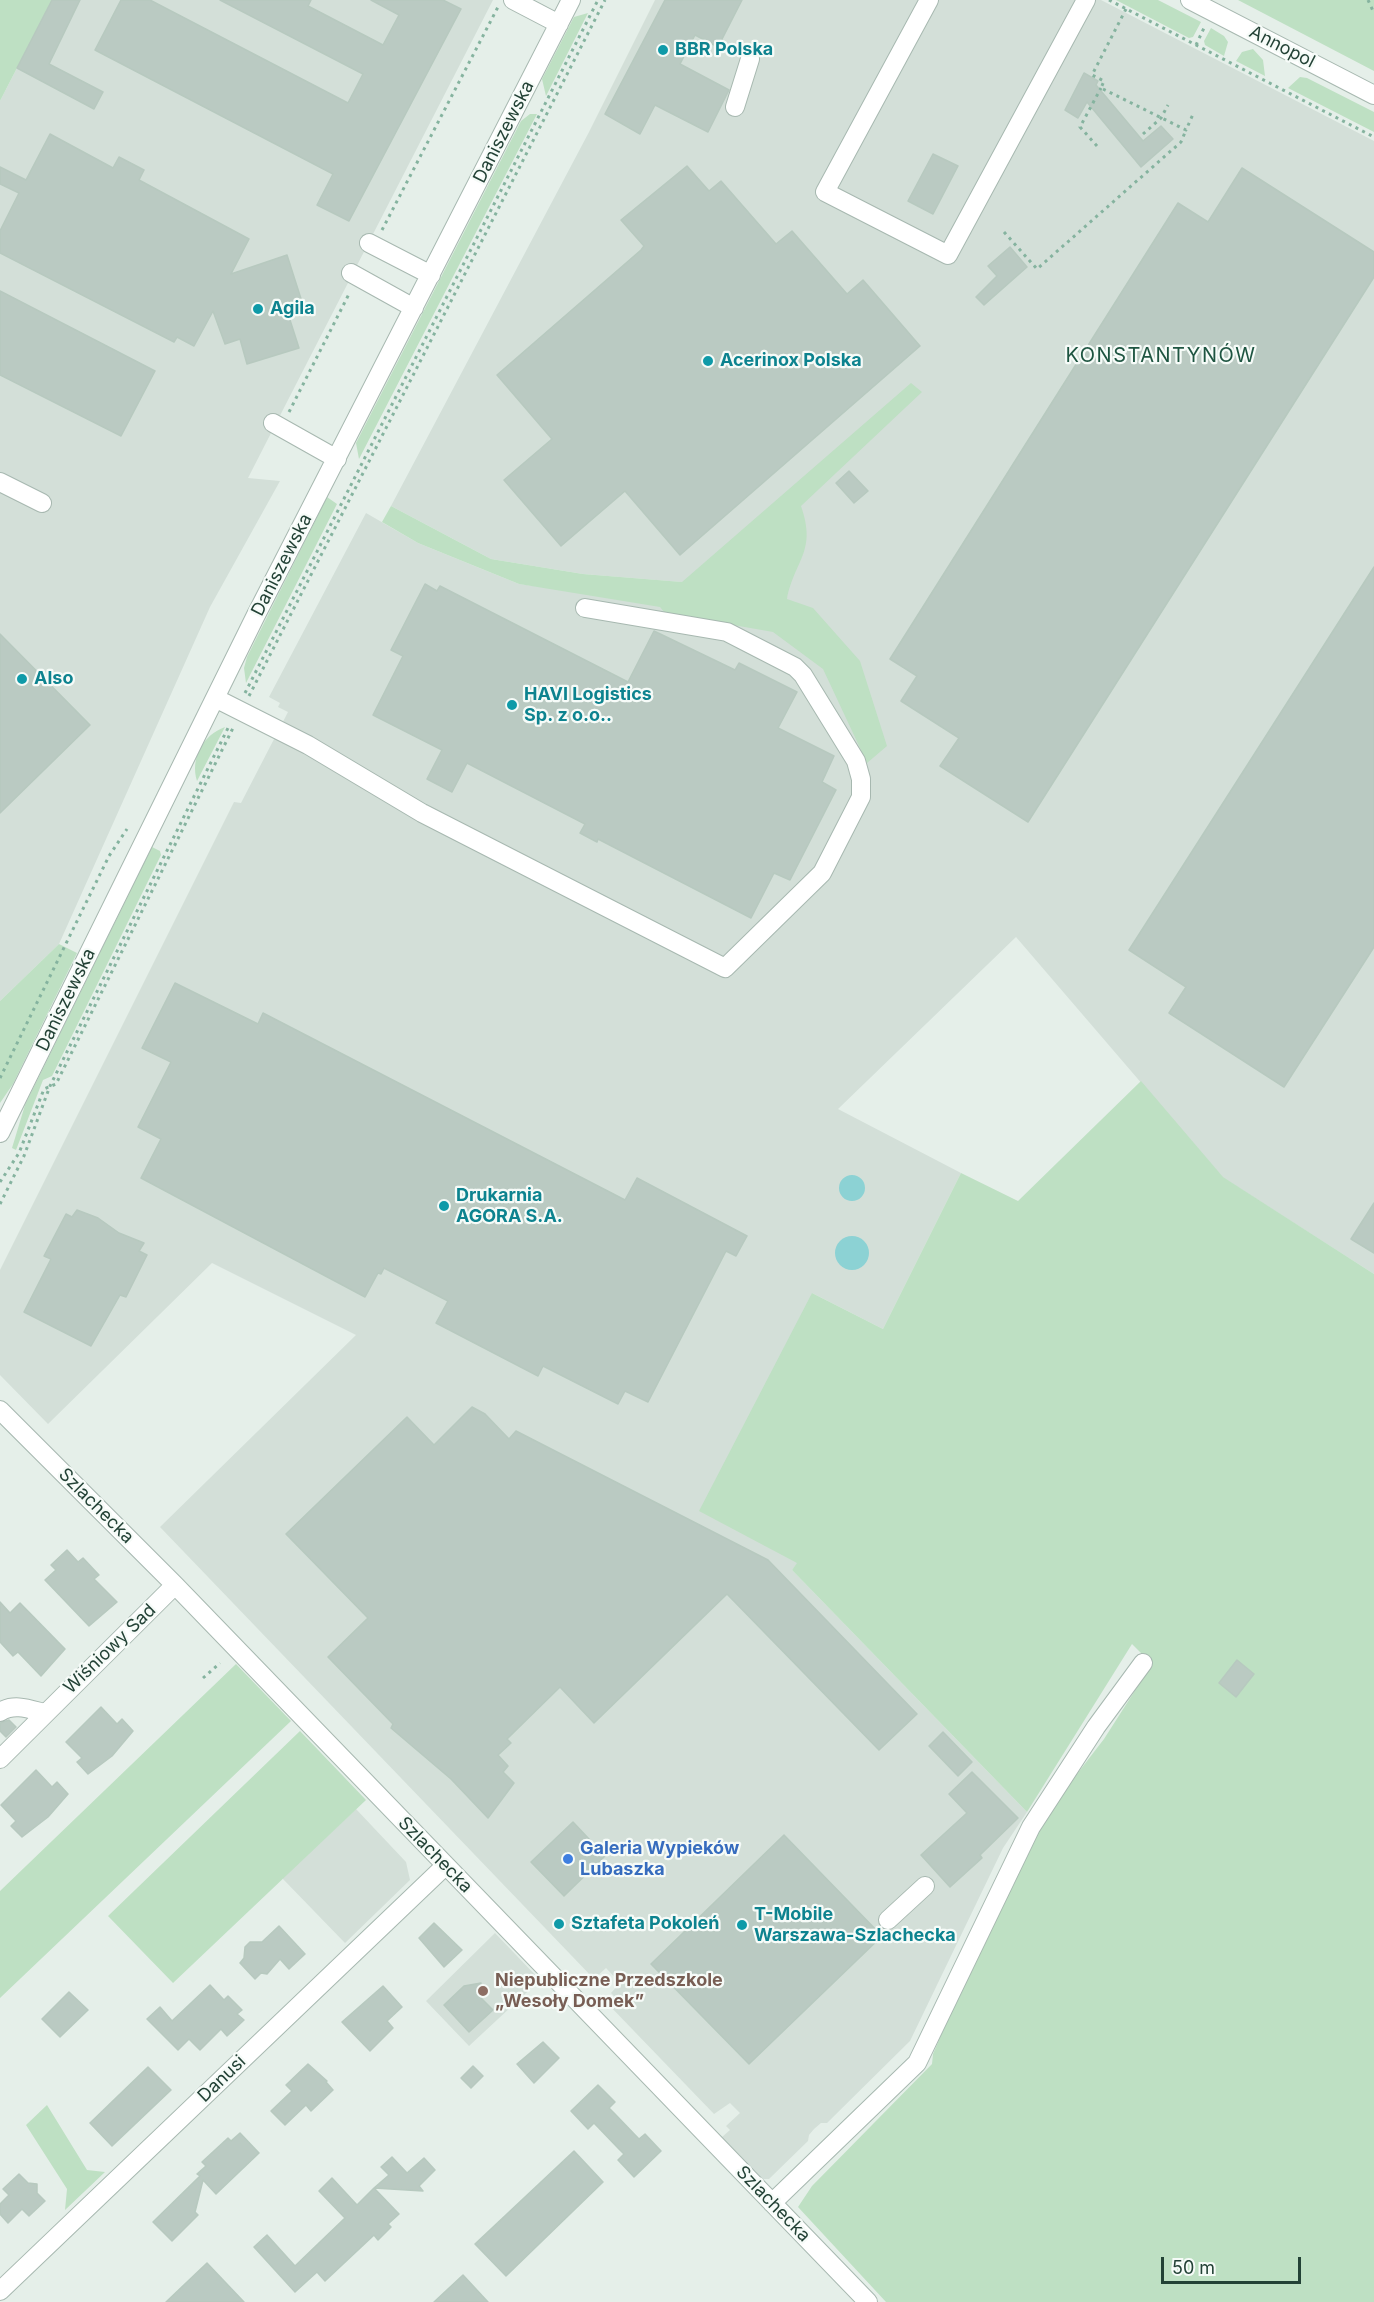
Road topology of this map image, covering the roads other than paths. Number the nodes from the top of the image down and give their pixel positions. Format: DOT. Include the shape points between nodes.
graph roads {
  1 [pos="513,0"];
  2 [pos="572,0"];
  3 [pos="929,0"];
  4 [pos="1190,0"];
  5 [pos="1079,3"];
  6 [pos="559,24"];
  7 [pos="750,59"];
  8 [pos="1374,95"];
  9 [pos="735,107"];
  10 [pos="372,245"];
  11 [pos="354,275"];
  12 [pos="431,275"];
  13 [pos="414,308"];
  14 [pos="277,425"];
  15 [pos="337,459"];
  16 [pos="0,482"];
  17 [pos="42,503"];
  18 [pos="585,609"];
  19 [pos="215,698"];
  20 [pos="0,1133"];
  21 [pos="0,1410"];
  22 [pos="175,1585"];
  23 [pos="1143,1663"];
  24 [pos="0,1712"];
  25 [pos="44,1713"];
  26 [pos="0,1759"];
  27 [pos="445,1866"];
  28 [pos="924,1886"];
  29 [pos="888,1920"];
  30 [pos="772,2203"];
  31 [pos="0,2291"];
  32 [pos="868,2302"];
  1 -- 6 [label="street"];
  2 -- 6 [label="street, Daniszewska"];
  3 -- 5 [label="street" via="825,192 948,255"];
  4 -- 8 [label="street, Annopol"];
  6 -- 12 [label="street, Daniszewska"];
  7 -- 9 [label="street"];
  10 -- 12 [label="street"];
  11 -- 13 [label="street"];
  12 -- 13 [label="street, Daniszewska"];
  13 -- 15 [label="street, Daniszewska"];
  14 -- 15 [label="street"];
  15 -- 19 [label="street, Daniszewska"];
  16 -- 17 [label="street"];
  18 -- 19 [label="street" via="727,632 795,667 856,761 861,797 822,873 725,968 423,813 308,745"];
  19 -- 20 [label="street, Daniszewska"];
  21 -- 22 [label="street, Szlachecka"];
  22 -- 25 [label="street, Wiśniowy Sad"];
  22 -- 27 [label="street, Szlachecka"];
  23 -- 30 [label="street" via="1031,1827 917,2063"];
  24 -- 25 [label="street" via="22,1707"];
  25 -- 26 [label="street, Wiśniowy Sad"];
  27 -- 30 [label="street, Szlachecka"];
  27 -- 31 [label="street, Danusi"];
  28 -- 29 [label="street"];
  30 -- 32 [label="street, Szlachecka"];
}
